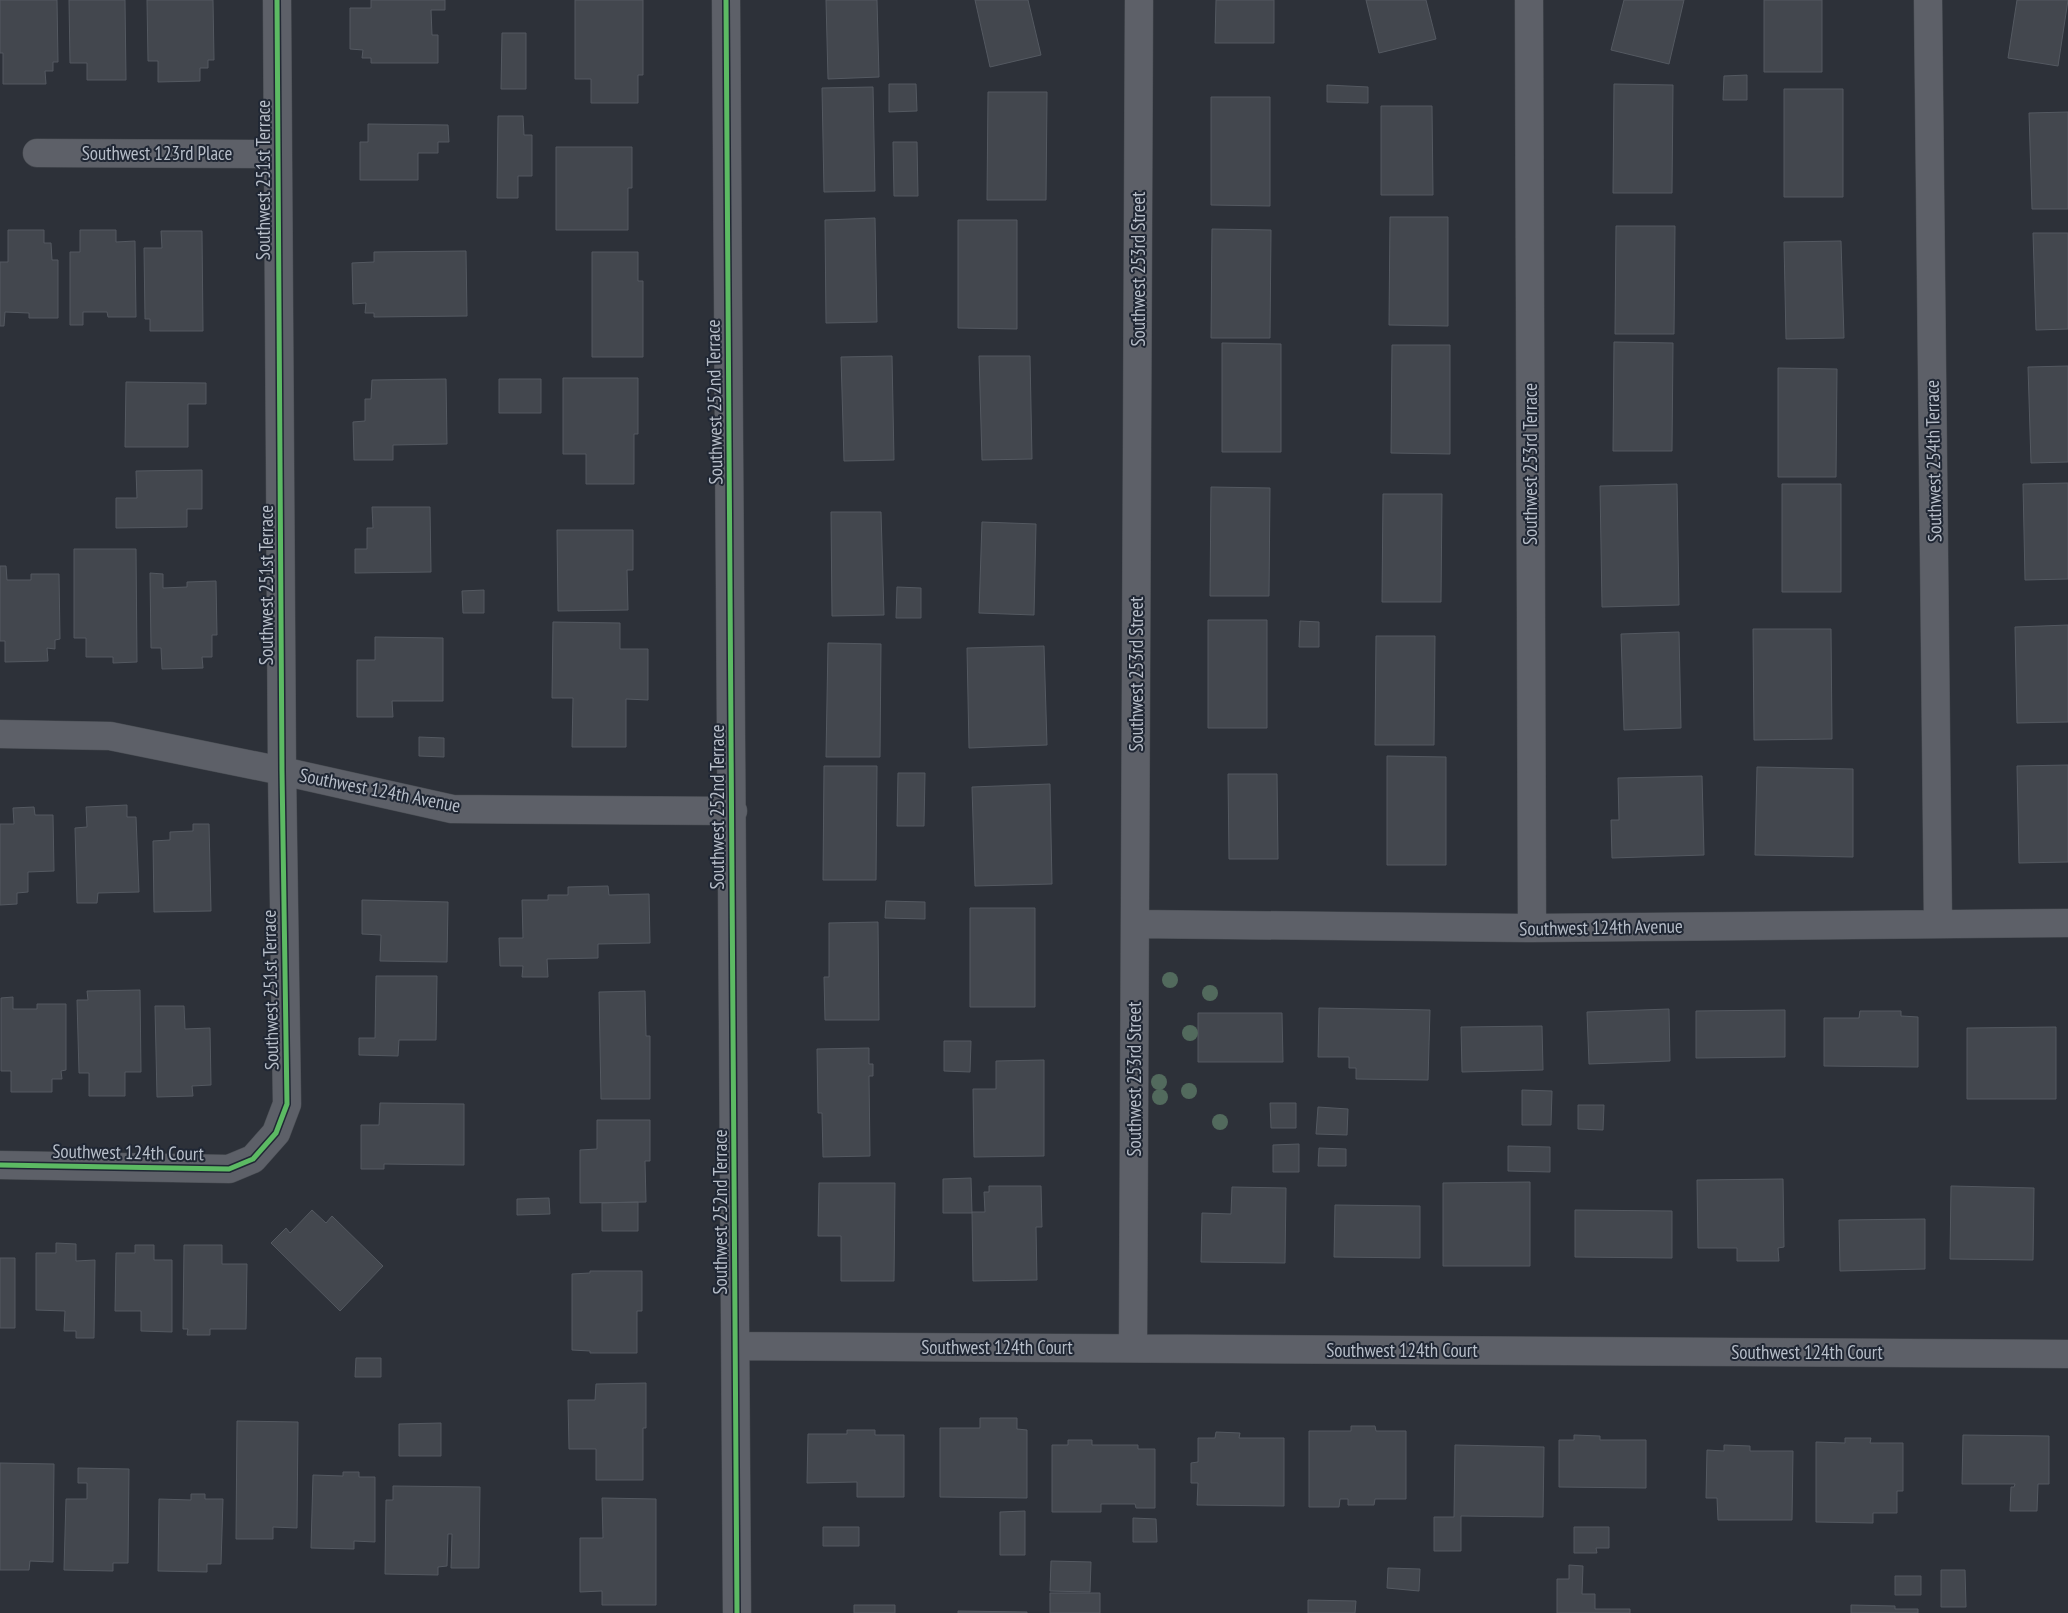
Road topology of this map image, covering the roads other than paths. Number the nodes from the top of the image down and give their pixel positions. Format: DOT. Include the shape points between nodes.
graph roads {
  1 [pos="277,0"];
  2 [pos="726,0"];
  3 [pos="1139,0"];
  4 [pos="1529,0"];
  5 [pos="1928,0"];
  6 [pos="37,153"];
  7 [pos="277,154"];
  8 [pos="0,734"];
  9 [pos="282,770"];
  10 [pos="733,811"];
  11 [pos="1938,923"];
  12 [pos="2068,923"];
  13 [pos="1135,924"];
  14 [pos="1532,928"];
  15 [pos="253,1159"];
  16 [pos="0,1165"];
  17 [pos="736,1346"];
  18 [pos="1133,1348"];
  19 [pos="2068,1354"];
  20 [pos="737,1613"];
  1 -- 7 [label="street, Southwest 251st Terrace"];
  2 -- 10 [label="street, Southwest 252nd Terrace"];
  3 -- 13 [label="street, Southwest 253rd Street"];
  4 -- 14 [label="street, Southwest 253rd Terrace"];
  5 -- 11 [label="street, Southwest 254th Terrace"];
  6 -- 7 [label="street, Southwest 123rd Place"];
  7 -- 9 [label="street, Southwest 251st Terrace"];
  8 -- 9 [label="street, Southwest 124th Avenue" via="110,736"];
  9 -- 10 [label="street, Southwest 124th Avenue" via="452,808"];
  9 -- 15 [label="street, Southwest 251st Terrace" via="286,1104 276,1133"];
  10 -- 17 [label="street, Southwest 252nd Terrace"];
  11 -- 12 [label="street, Southwest 124th Avenue"];
  11 -- 14 [label="street, Southwest 124th Avenue"];
  13 -- 14 [label="street, Southwest 124th Avenue"];
  13 -- 18 [label="street, Southwest 253rd Street"];
  15 -- 16 [label="street, Southwest 124th Court" via="229,1169"];
  17 -- 18 [label="street, Southwest 124th Court"];
  17 -- 20 [label="street, Southwest 252nd Terrace"];
  18 -- 19 [label="street, Southwest 124th Court"];
}
